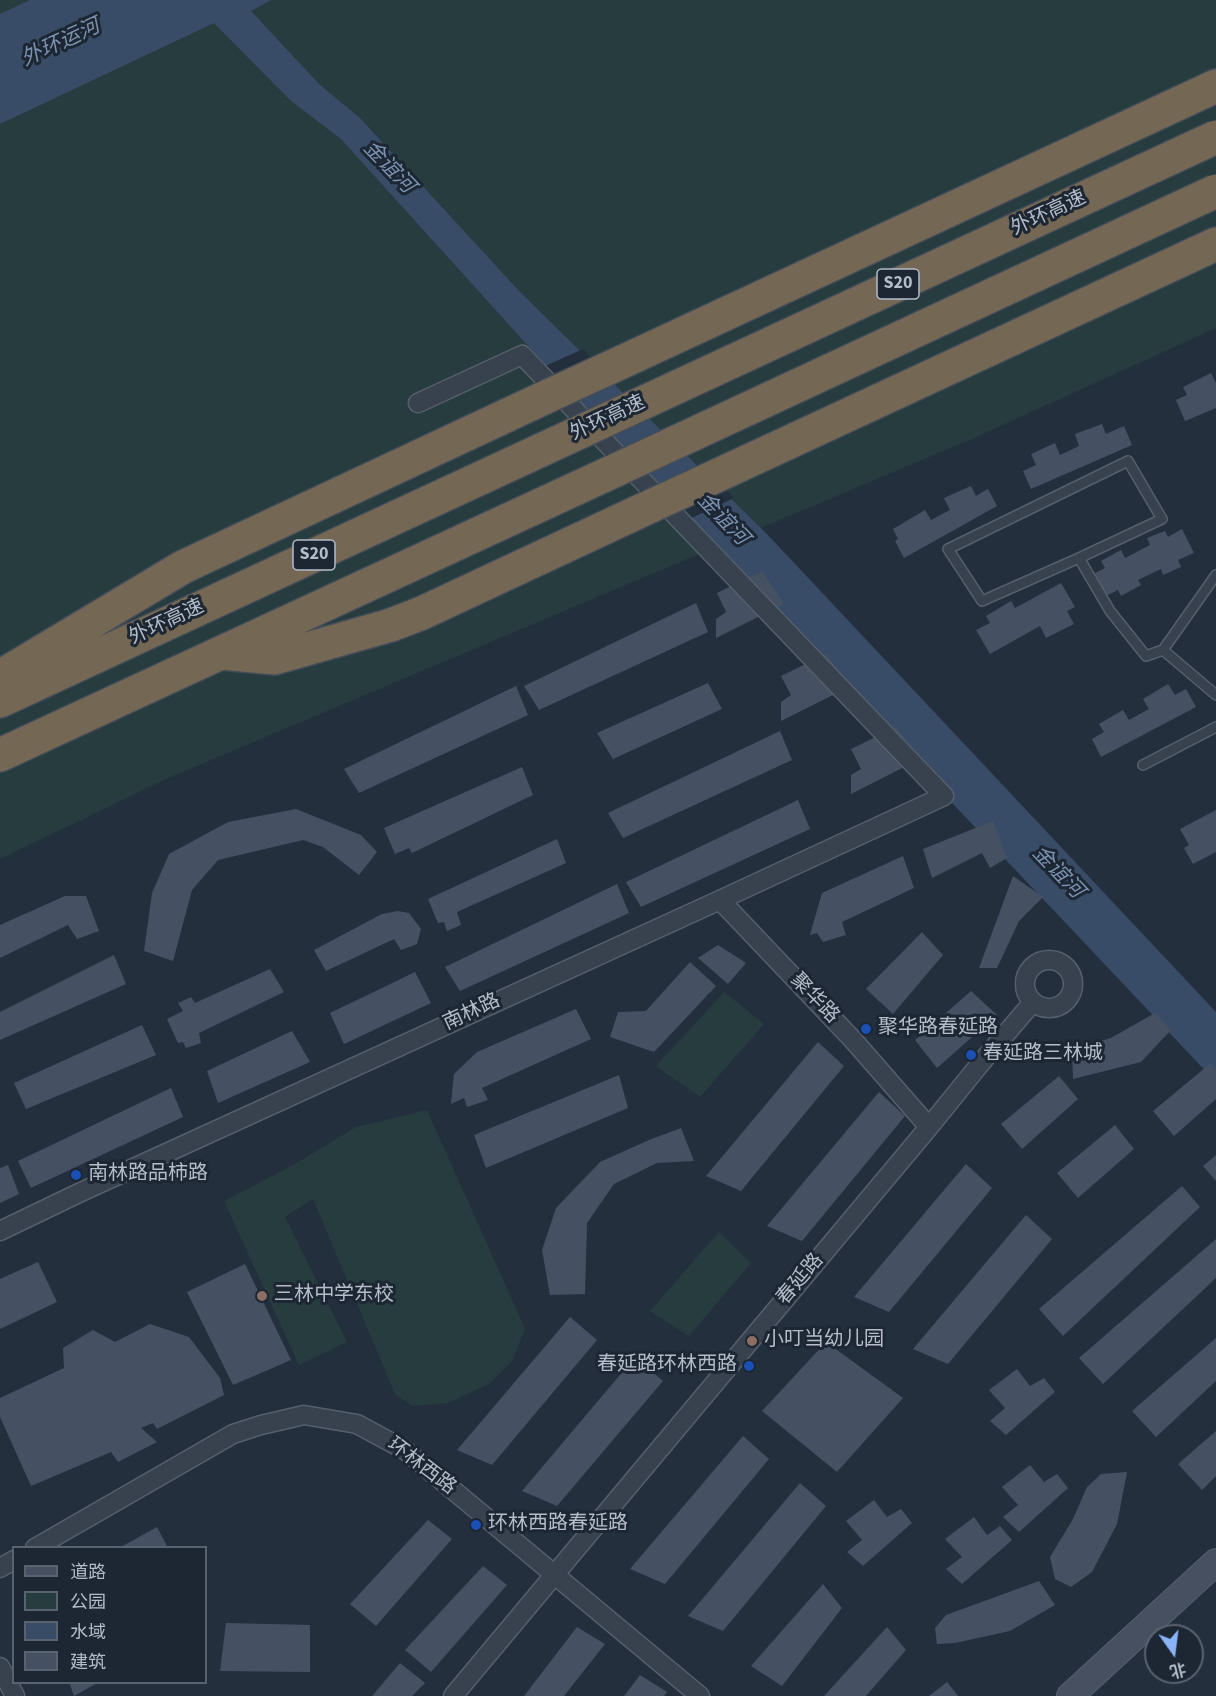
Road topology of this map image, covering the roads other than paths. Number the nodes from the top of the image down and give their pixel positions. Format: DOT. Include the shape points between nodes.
graph roads {
  1 [pos="1216,86"];
  2 [pos="1216,137"];
  3 [pos="1216,191"];
  4 [pos="1216,244"];
  5 [pos="418,404"];
  6 [pos="1079,558"];
  7 [pos="1216,575"];
  8 [pos="1163,650"];
  9 [pos="220,653"];
  10 [pos="0,678"];
  11 [pos="1216,695"];
  12 [pos="0,701"];
  13 [pos="1216,727"];
  14 [pos="0,755"];
  15 [pos="1143,765"];
  16 [pos="720,900"];
  17 [pos="1033,1002"];
  18 [pos="929,1127"];
  19 [pos="0,1231"];
  20 [pos="38,1546"];
  21 [pos="1216,1562"];
  22 [pos="554,1575"];
  23 [pos="0,1667"];
  24 [pos="15,1696"];
  25 [pos="453,1696"];
  26 [pos="700,1696"];
  27 [pos="1070,1696"];
  1 -- 10 [label="highway, bridge" via="183,567"];
  2 -- 12 [label="highway, 外环高速 / S20, bridge"];
  3 -- 9 [label="highway, S20, bridge"];
  4 -- 9 [label="highway, bridge" via="422,613 275,658"];
  5 -- 16 [label="street, 南林路" via="522,355 944,796"];
  6 -- 6 [label="lane" via="982,601 948,549 1128,461 1162,519"];
  6 -- 8 [label="lane" via="1110,611 1146,656"];
  7 -- 8 [label="lane"];
  8 -- 11 [label="lane"];
  9 -- 14 [label="highway, S20"];
  13 -- 15 [label="lane"];
  16 -- 18 [label="street, 聚华路" via="854,1041"];
  16 -- 19 [label="street, 南林路"];
  17 -- 18 [label="street, 春延路"];
  18 -- 22 [label="street, 春延路"];
  20 -- 22 [label="street, 环林西路" via="233,1434 304,1415 357,1424 405,1450"];
  21 -- 27 [label="street"];
  22 -- 25 [label="street, 春延路"];
  22 -- 26 [label="street, 环林西路"];
  23 -- 24 [label="street"];
}
